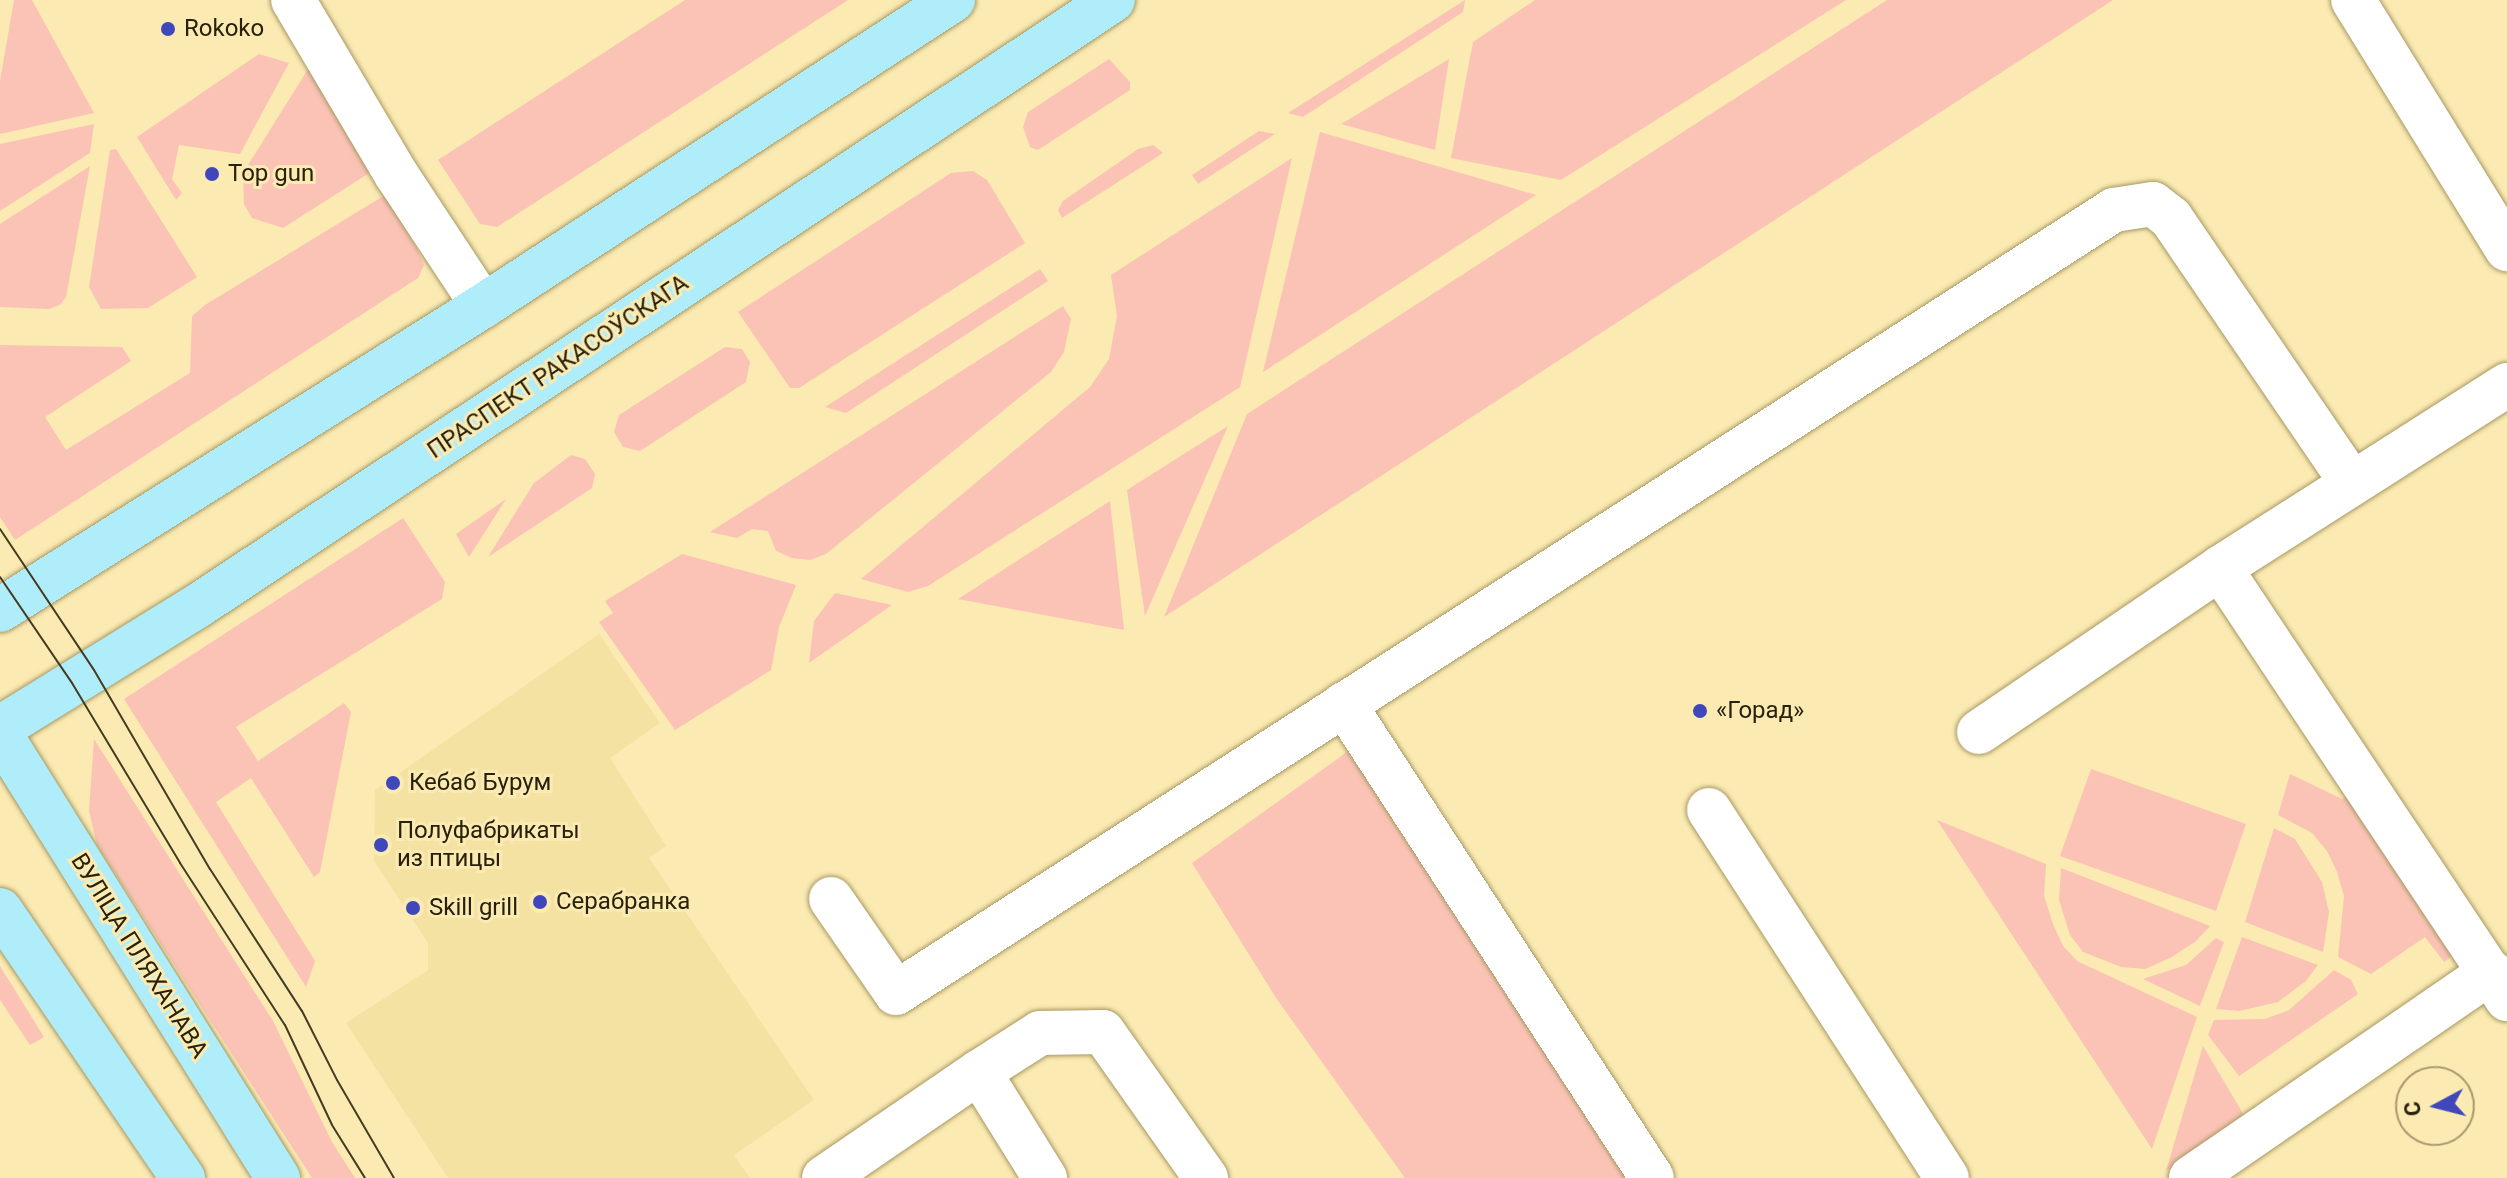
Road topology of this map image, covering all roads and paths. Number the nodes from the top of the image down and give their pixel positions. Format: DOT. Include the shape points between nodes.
graph roads {
  1 [pos="293,0"];
  2 [pos="953,0"];
  3 [pos="1113,0"];
  4 [pos="2353,0"];
  5 [pos="2507,249"];
  6 [pos="483,306"];
  7 [pos="2507,385"];
  8 [pos="2352,483"];
  9 [pos="2220,568"];
  10 [pos="0,610"];
  11 [pos="1344,704"];
  12 [pos="0,728"];
  13 [pos="1979,732"];
  14 [pos="0,734"];
  15 [pos="1709,810"];
  16 [pos="831,899"];
  17 [pos="0,910"];
  18 [pos="2499,986"];
  19 [pos="979,1072"];
  20 [pos="183,1178"];
  21 [pos="278,1178"];
  22 [pos="824,1178"];
  23 [pos="1045,1178"];
  24 [pos="1206,1178"];
  25 [pos="1652,1178"];
  26 [pos="1947,1178"];
  27 [pos="2191,1178"];
  1 -- 6 [label="lane" via="396,174"];
  2 -- 6 [label="main road"];
  3 -- 12 [label="main road, ПРАСПЕКТ РАКАСОЎСКАГА" via="212,597"];
  4 -- 5 [label="lane"];
  6 -- 10 [label="main road"];
  7 -- 8 [label="lane"];
  8 -- 9 [label="lane"];
  8 -- 11 [label="lane" via="2171,218 2153,204 2114,210"];
  9 -- 13 [label="lane"];
  9 -- 18 [label="lane"];
  11 -- 16 [label="lane" via="896,993"];
  11 -- 25 [label="lane"];
  14 -- 21 [label="main road, ВУЛІЦА ПЛЯХАНАВА"];
  15 -- 26 [label="lane"];
  17 -- 20 [label="main road"];
  18 -- 27 [label="lane"];
  19 -- 22 [label="lane"];
  19 -- 23 [label="lane"];
  19 -- 24 [label="lane" via="1040,1033 1103,1032"];
}
